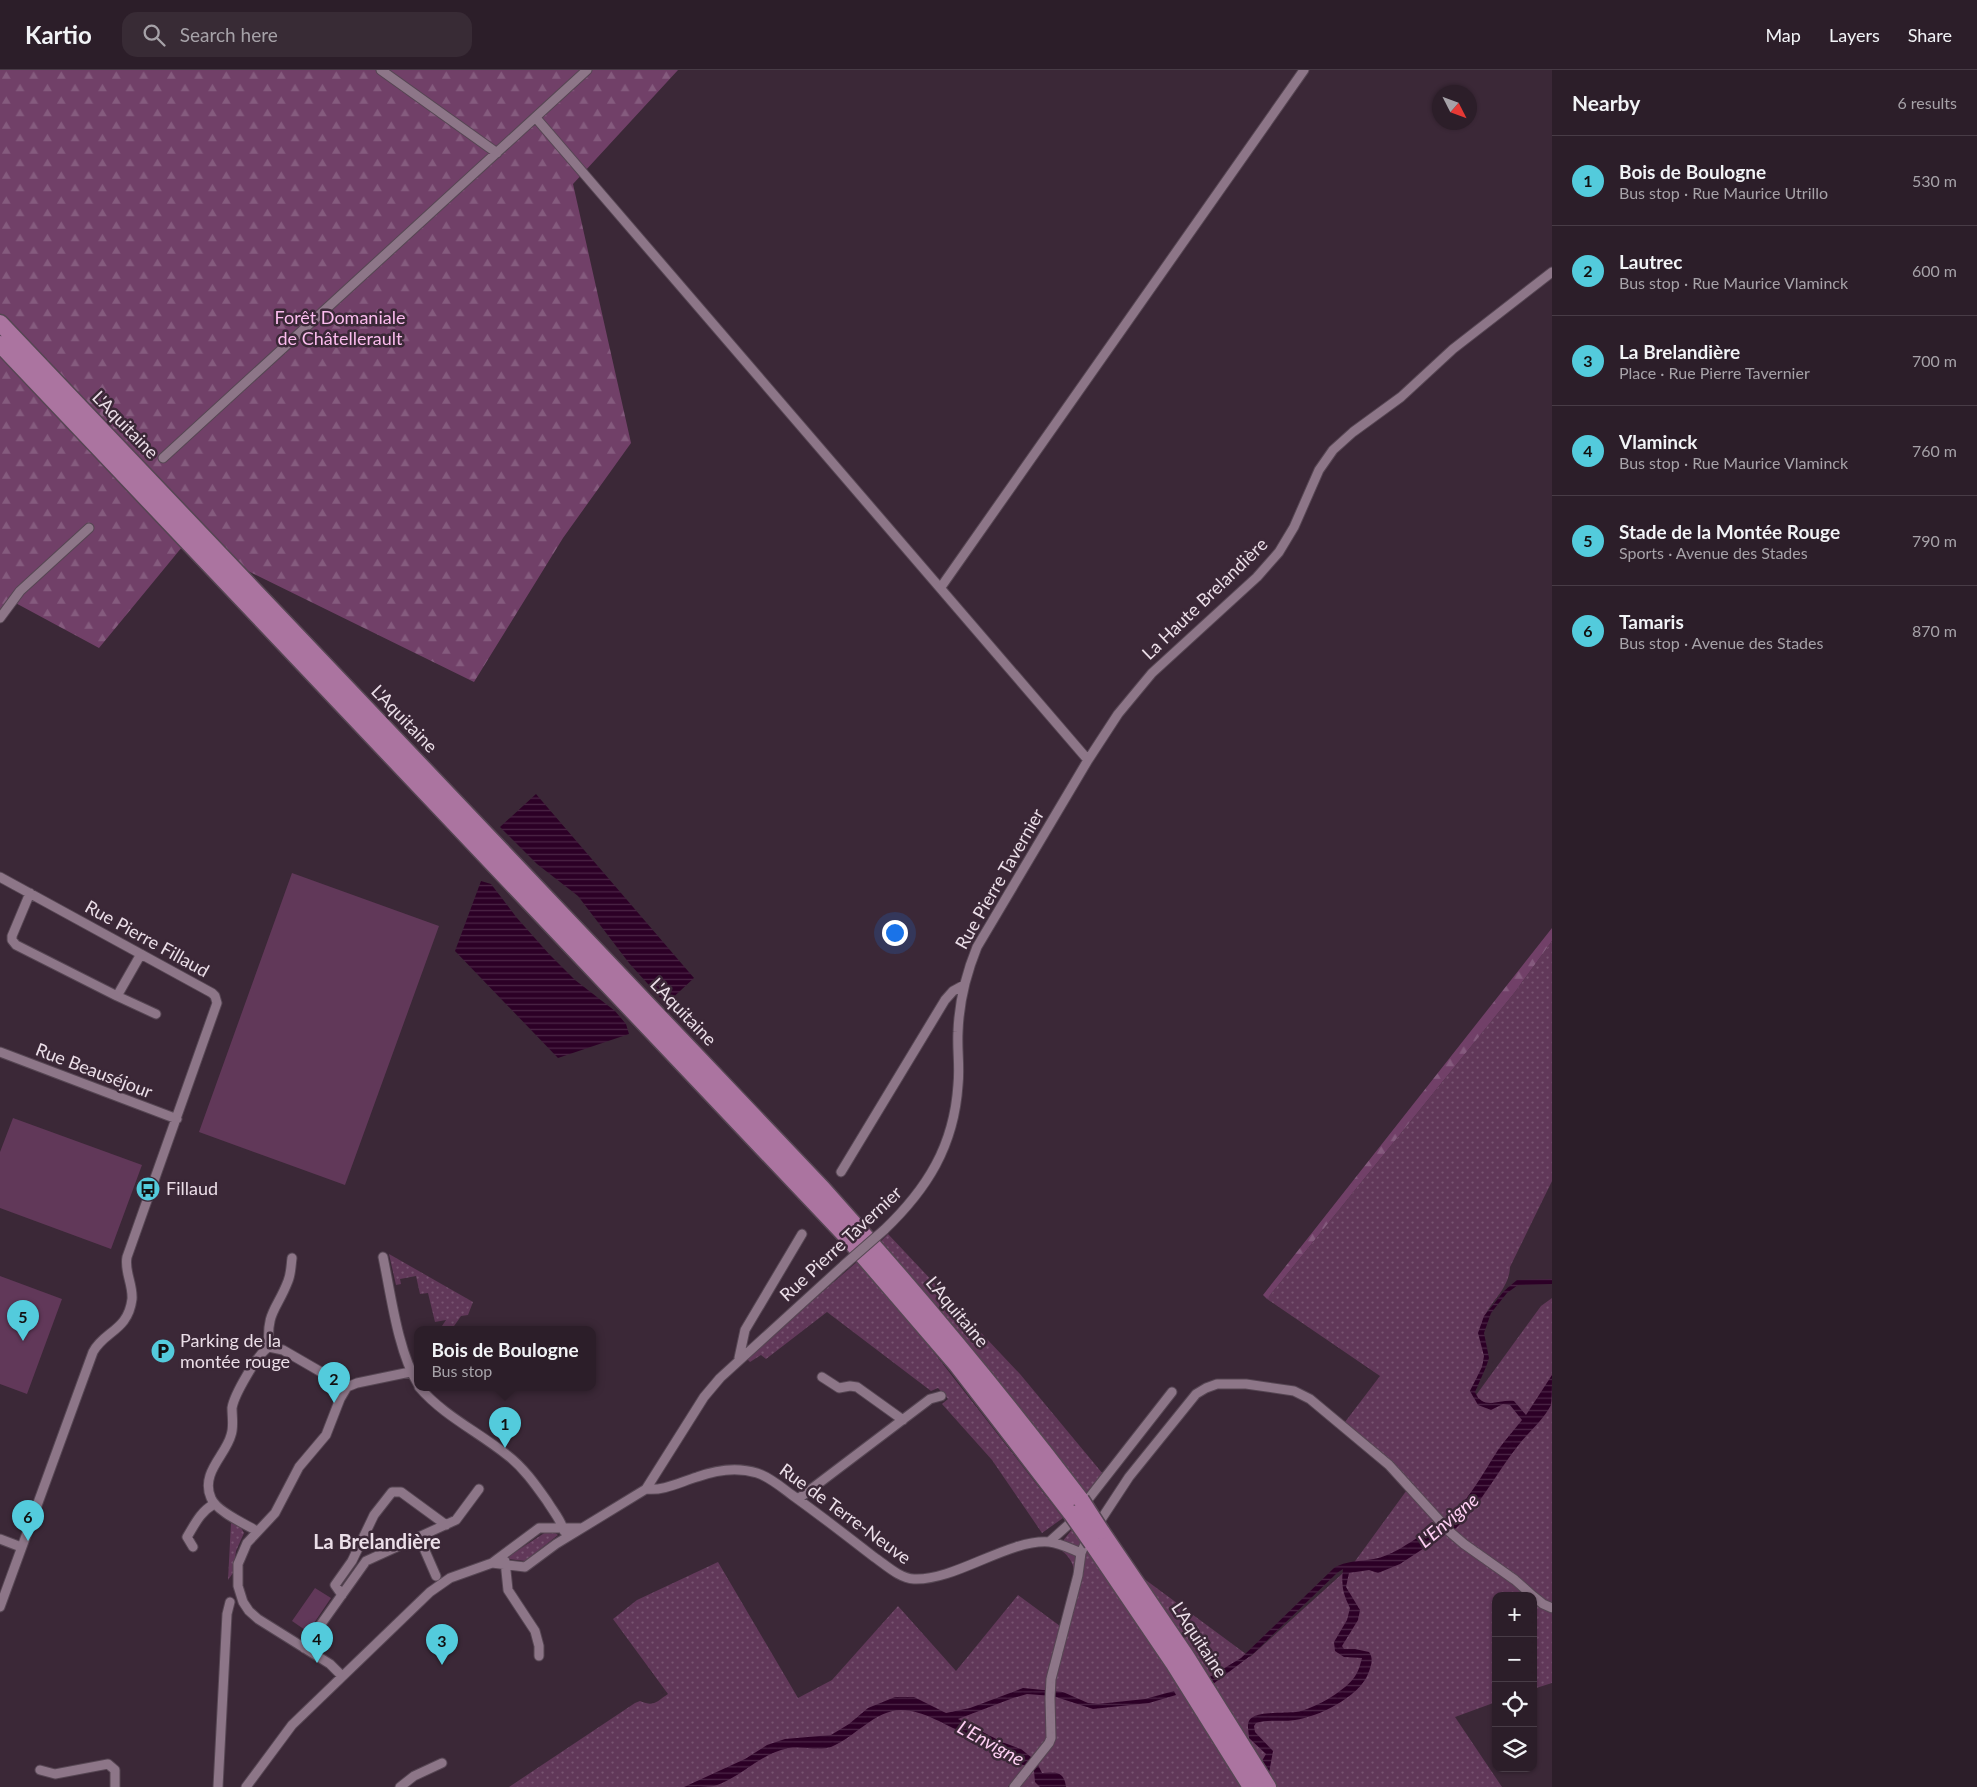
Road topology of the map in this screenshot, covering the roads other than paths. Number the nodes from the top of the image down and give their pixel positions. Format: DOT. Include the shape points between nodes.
graph roads {
  1 [pos="381,70"];
  2 [pos="587,70"];
  3 [pos="1304,70"];
  4 [pos="536,118"];
  5 [pos="498,153"];
  6 [pos="1552,272"];
  7 [pos="0,323"];
  8 [pos="0,344"];
  9 [pos="163,458"];
  10 [pos="89,528"];
  11 [pos="941,587"];
  12 [pos="0,618"];
  13 [pos="1088,760"];
  14 [pos="0,877"];
  15 [pos="30,893"];
  16 [pos="141,954"];
  17 [pos="964,985"];
  18 [pos="117,996"];
  19 [pos="156,1014"];
  20 [pos="0,1052"];
  21 [pos="177,1119"];
  22 [pos="841,1172"];
  23 [pos="802,1234"];
  24 [pos="383,1257"];
  25 [pos="292,1258"];
  26 [pos="269,1347"];
  27 [pos="739,1359"];
  28 [pos="410,1372"];
  29 [pos="822,1377"];
  30 [pos="414,1378"];
  31 [pos="347,1387"];
  32 [pos="424,1391"];
  33 [pos="1172,1392"];
  34 [pos="941,1396"];
  35 [pos="903,1420"];
  36 [pos="479,1489"];
  37 [pos="646,1489"];
  38 [pos="798,1499"];
  39 [pos="214,1504"];
  40 [pos="1076,1507"];
  41 [pos="446,1525"];
  42 [pos="563,1528"];
  43 [pos="583,1528"];
  44 [pos="257,1531"];
  45 [pos="419,1537"];
  46 [pos="0,1539"];
  47 [pos="565,1539"];
  48 [pos="1049,1542"];
  49 [pos="1092,1542"];
  50 [pos="22,1547"];
  51 [pos="193,1547"];
  52 [pos="505,1553"];
  53 [pos="492,1563"];
  54 [pos="506,1565"];
  55 [pos="436,1576"];
  56 [pos="1528,1592"];
  57 [pos="342,1595"];
  58 [pos="1537,1599"];
  59 [pos="230,1602"];
  60 [pos="0,1607"];
  61 [pos="1552,1608"];
  62 [pos="304,1648"];
  63 [pos="539,1656"];
  64 [pos="342,1676"];
  65 [pos="442,1763"];
  66 [pos="40,1770"];
  67 [pos="115,1787"];
  68 [pos="218,1787"];
  69 [pos="246,1787"];
  70 [pos="400,1787"];
  71 [pos="1014,1787"];
  72 [pos="1251,1787"];
  73 [pos="1268,1787"];
  1 -- 5 [label="street"];
  2 -- 4 [label="street"];
  3 -- 11 [label="street"];
  4 -- 5 [label="street"];
  4 -- 11 [label="street"];
  5 -- 9 [label="street"];
  6 -- 13 [label="street, La Haute Brelandière" via="1338,445 1319,470 1279,552 1146,679"];
  7 -- 40 [label="highway, L'Aquitaine" via="812,1177 937,1318 1011,1409"];
  8 -- 40 [label="highway, L'Aquitaine" via="832,1220"];
  10 -- 12 [label="street" via="20,591"];
  11 -- 13 [label="street"];
  13 -- 17 [label="street, Rue Pierre Tavernier" via="989,926 974,954"];
  14 -- 15 [label="street, Rue Pierre Fillaud"];
  15 -- 16 [label="street, Rue Pierre Fillaud"];
  15 -- 18 [label="street" via="12,936 13,943"];
  16 -- 18 [label="street"];
  16 -- 21 [label="street, Rue Pierre Fillaud" via="212,993 217,1000 217,1008"];
  17 -- 22 [label="street" via="945,1000"];
  17 -- 27 [label="street, Rue Pierre Tavernier, bridge" via="958,1033 958,1086 952,1124 928,1180 884,1230"];
  18 -- 19 [label="street"];
  20 -- 21 [label="street, Rue Beauséjour"];
  21 -- 50 [label="street" via="127,1257 126,1268 132,1288 129,1311 119,1328 102,1340 93,1352"];
  23 -- 27 [label="street" via="745,1330"];
  24 -- 28 [label="street"];
  25 -- 26 [label="street" via="289,1280 269,1321"];
  26 -- 31 [label="street" via="283,1350"];
  26 -- 39 [label="street" via="260,1354 236,1397 232,1409 232,1435 209,1478 209,1496"];
  27 -- 37 [label="street, Rue Pierre Tavernier" via="704,1397"];
  28 -- 30 [label="street"];
  28 -- 31 [label="street"];
  29 -- 35 [label="street" via="839,1388 857,1387"];
  31 -- 44 [label="street" via="326,1434 299,1467 274,1513"];
  32 -- 42 [label="street" via="444,1412 507,1454 535,1484"];
  33 -- 48 [label="street" via="1068,1525"];
  34 -- 35 [label="street" via="930,1399"];
  35 -- 38 [label="street"];
  36 -- 41 [label="street" via="456,1520"];
  37 -- 38 [label="street, Rue de Terre-Neuve" via="665,1488 700,1476 734,1470 769,1478"];
  37 -- 43 [label="street, Rue Pierre Tavernier"];
  38 -- 48 [label="street, Rue de Terre-Neuve" via="891,1569 912,1579 944,1573 1022,1546"];
  39 -- 44 [label="street"];
  39 -- 51 [label="street" via="198,1517 187,1537"];
  40 -- 49 [label="highway, L'Aquitaine, bridge"];
  41 -- 45 [label="street"];
  41 -- 57 [label="street" via="401,1492 392,1492 374,1515 352,1560 335,1585"];
  42 -- 43 [label="street, Rue Pierre Tavernier"];
  42 -- 47 [label="street"];
  42 -- 52 [label="street, Rue Pierre Tavernier" via="540,1528"];
  43 -- 47 [label="street, Rue Pierre Tavernier"];
  44 -- 62 [label="street" via="241,1553 239,1594 258,1619"];
  45 -- 55 [label="street"];
  45 -- 57 [label="street" via="366,1561"];
  46 -- 50 [label="street"];
  47 -- 54 [label="street, Rue Pierre Tavernier" via="524,1567"];
  48 -- 49 [label="street, Rue de Terre-Neuve"];
  49 -- 56 [label="street" via="1089,1535 1129,1477 1189,1401 1217,1384 1246,1384 1302,1394 1389,1465 1450,1532"];
  49 -- 71 [label="street" via="1078,1575 1050,1686 1051,1738"];
  49 -- 72 [label="highway, L'Aquitaine"];
  49 -- 73 [label="highway, L'Aquitaine" via="1186,1656"];
  50 -- 60 [label="street"];
  52 -- 53 [label="street, Rue Pierre Tavernier"];
  52 -- 54 [label="street"];
  53 -- 54 [label="street, Rue Pierre Tavernier"];
  53 -- 64 [label="street, Rue Pierre Tavernier" via="458,1574 430,1592"];
  54 -- 63 [label="street" via="508,1590 535,1631"];
  57 -- 62 [label="street"];
  58 -- 61 [label="street"];
  59 -- 68 [label="street"];
  62 -- 64 [label="street" via="330,1664"];
  64 -- 69 [label="street, Rue Pierre Tavernier" via="283,1735"];
  65 -- 70 [label="street" via="414,1776"];
  66 -- 67 [label="street" via="55,1774 108,1764 115,1770"];
}
